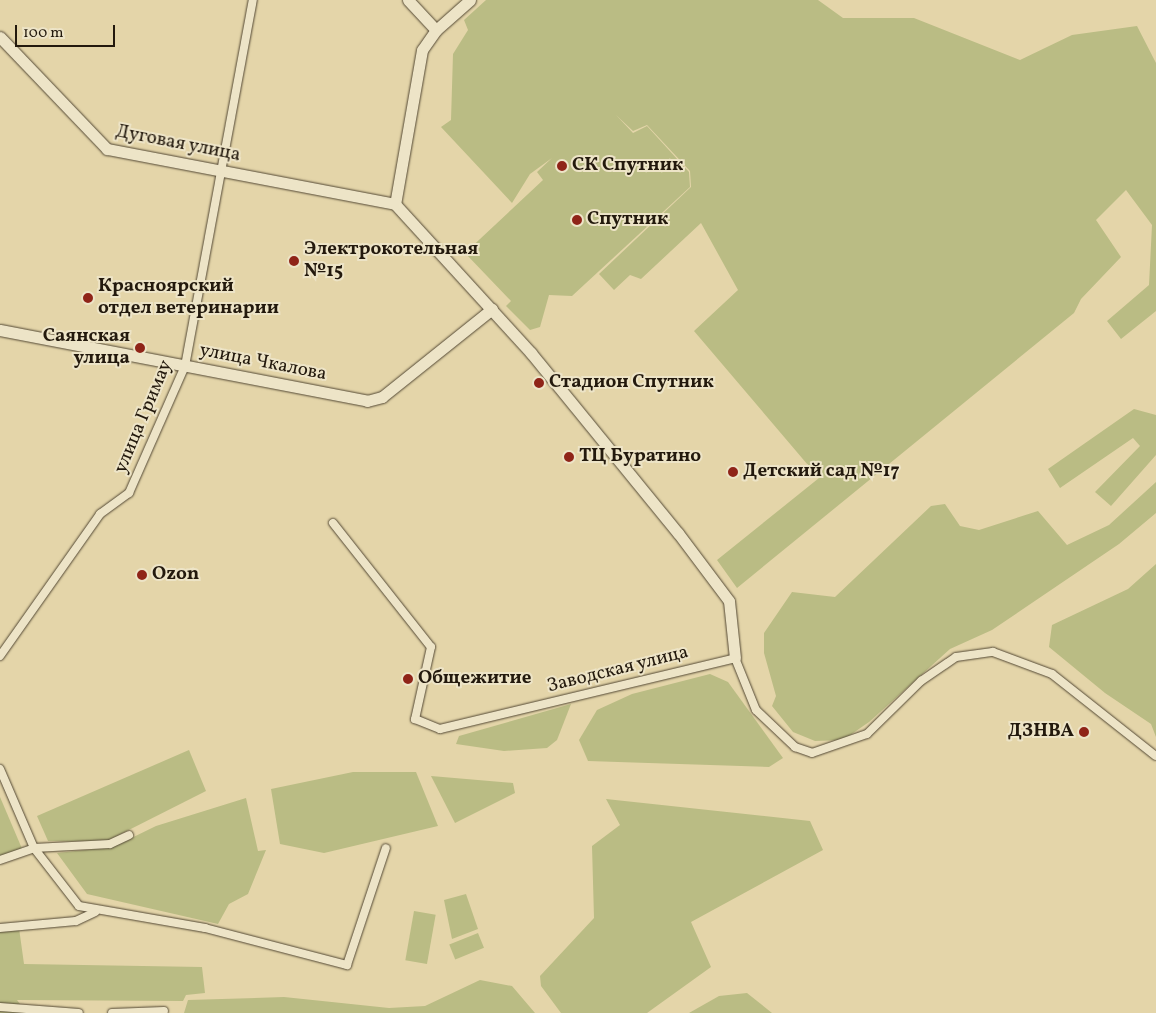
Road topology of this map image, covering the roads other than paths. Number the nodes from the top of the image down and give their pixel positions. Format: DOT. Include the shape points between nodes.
graph roads {
  1 [pos="253,0"];
  2 [pos="408,0"];
  3 [pos="470,0"];
  4 [pos="436,30"];
  5 [pos="0,37"];
  6 [pos="221,171"];
  7 [pos="395,204"];
  8 [pos="492,309"];
  9 [pos="0,330"];
  10 [pos="185,366"];
  11 [pos="332,523"];
  12 [pos="0,656"];
  13 [pos="734,658"];
  14 [pos="1156,756"];
  15 [pos="0,769"];
  16 [pos="129,835"];
  17 [pos="34,848"];
  18 [pos="386,848"];
  19 [pos="0,860"];
  20 [pos="95,912"];
  21 [pos="0,928"];
  22 [pos="0,1007"];
  23 [pos="26,1010"];
  24 [pos="164,1011"];
  25 [pos="79,1013"];
  26 [pos="112,1013"];
  1 -- 6 [label="street, улица Гримау"];
  2 -- 4 [label="main road"];
  3 -- 4 [label="main road"];
  4 -- 7 [label="main road" via="422,50"];
  5 -- 6 [label="main road, Дуговая улица" via="104,148"];
  6 -- 7 [label="main road, Дуговая улица"];
  6 -- 10 [label="street, улица Гримау"];
  7 -- 8 [label="main road"];
  8 -- 10 [label="main road, улица Чкалова" via="374,401"];
  8 -- 13 [label="main road" via="632,475 729,602"];
  9 -- 10 [label="main road, улица Чкалова"];
  10 -- 12 [label="street, улица Гримау" via="129,493 100,514"];
  11 -- 13 [label="street, Заводская улица" via="431,647 415,720 440,729"];
  13 -- 14 [label="street" via="756,710 795,747 812,753 867,734 921,681 956,657 993,652 1052,674"];
  15 -- 17 [label="street"];
  16 -- 17 [label="street" via="110,844"];
  17 -- 19 [label="street"];
  17 -- 20 [label="street" via="79,906"];
  18 -- 20 [label="street" via="347,965 205,928"];
  20 -- 21 [label="street" via="76,921"];
  22 -- 23 [label="street"];
  23 -- 25 [label="street"];
  24 -- 26 [label="street"];
}
